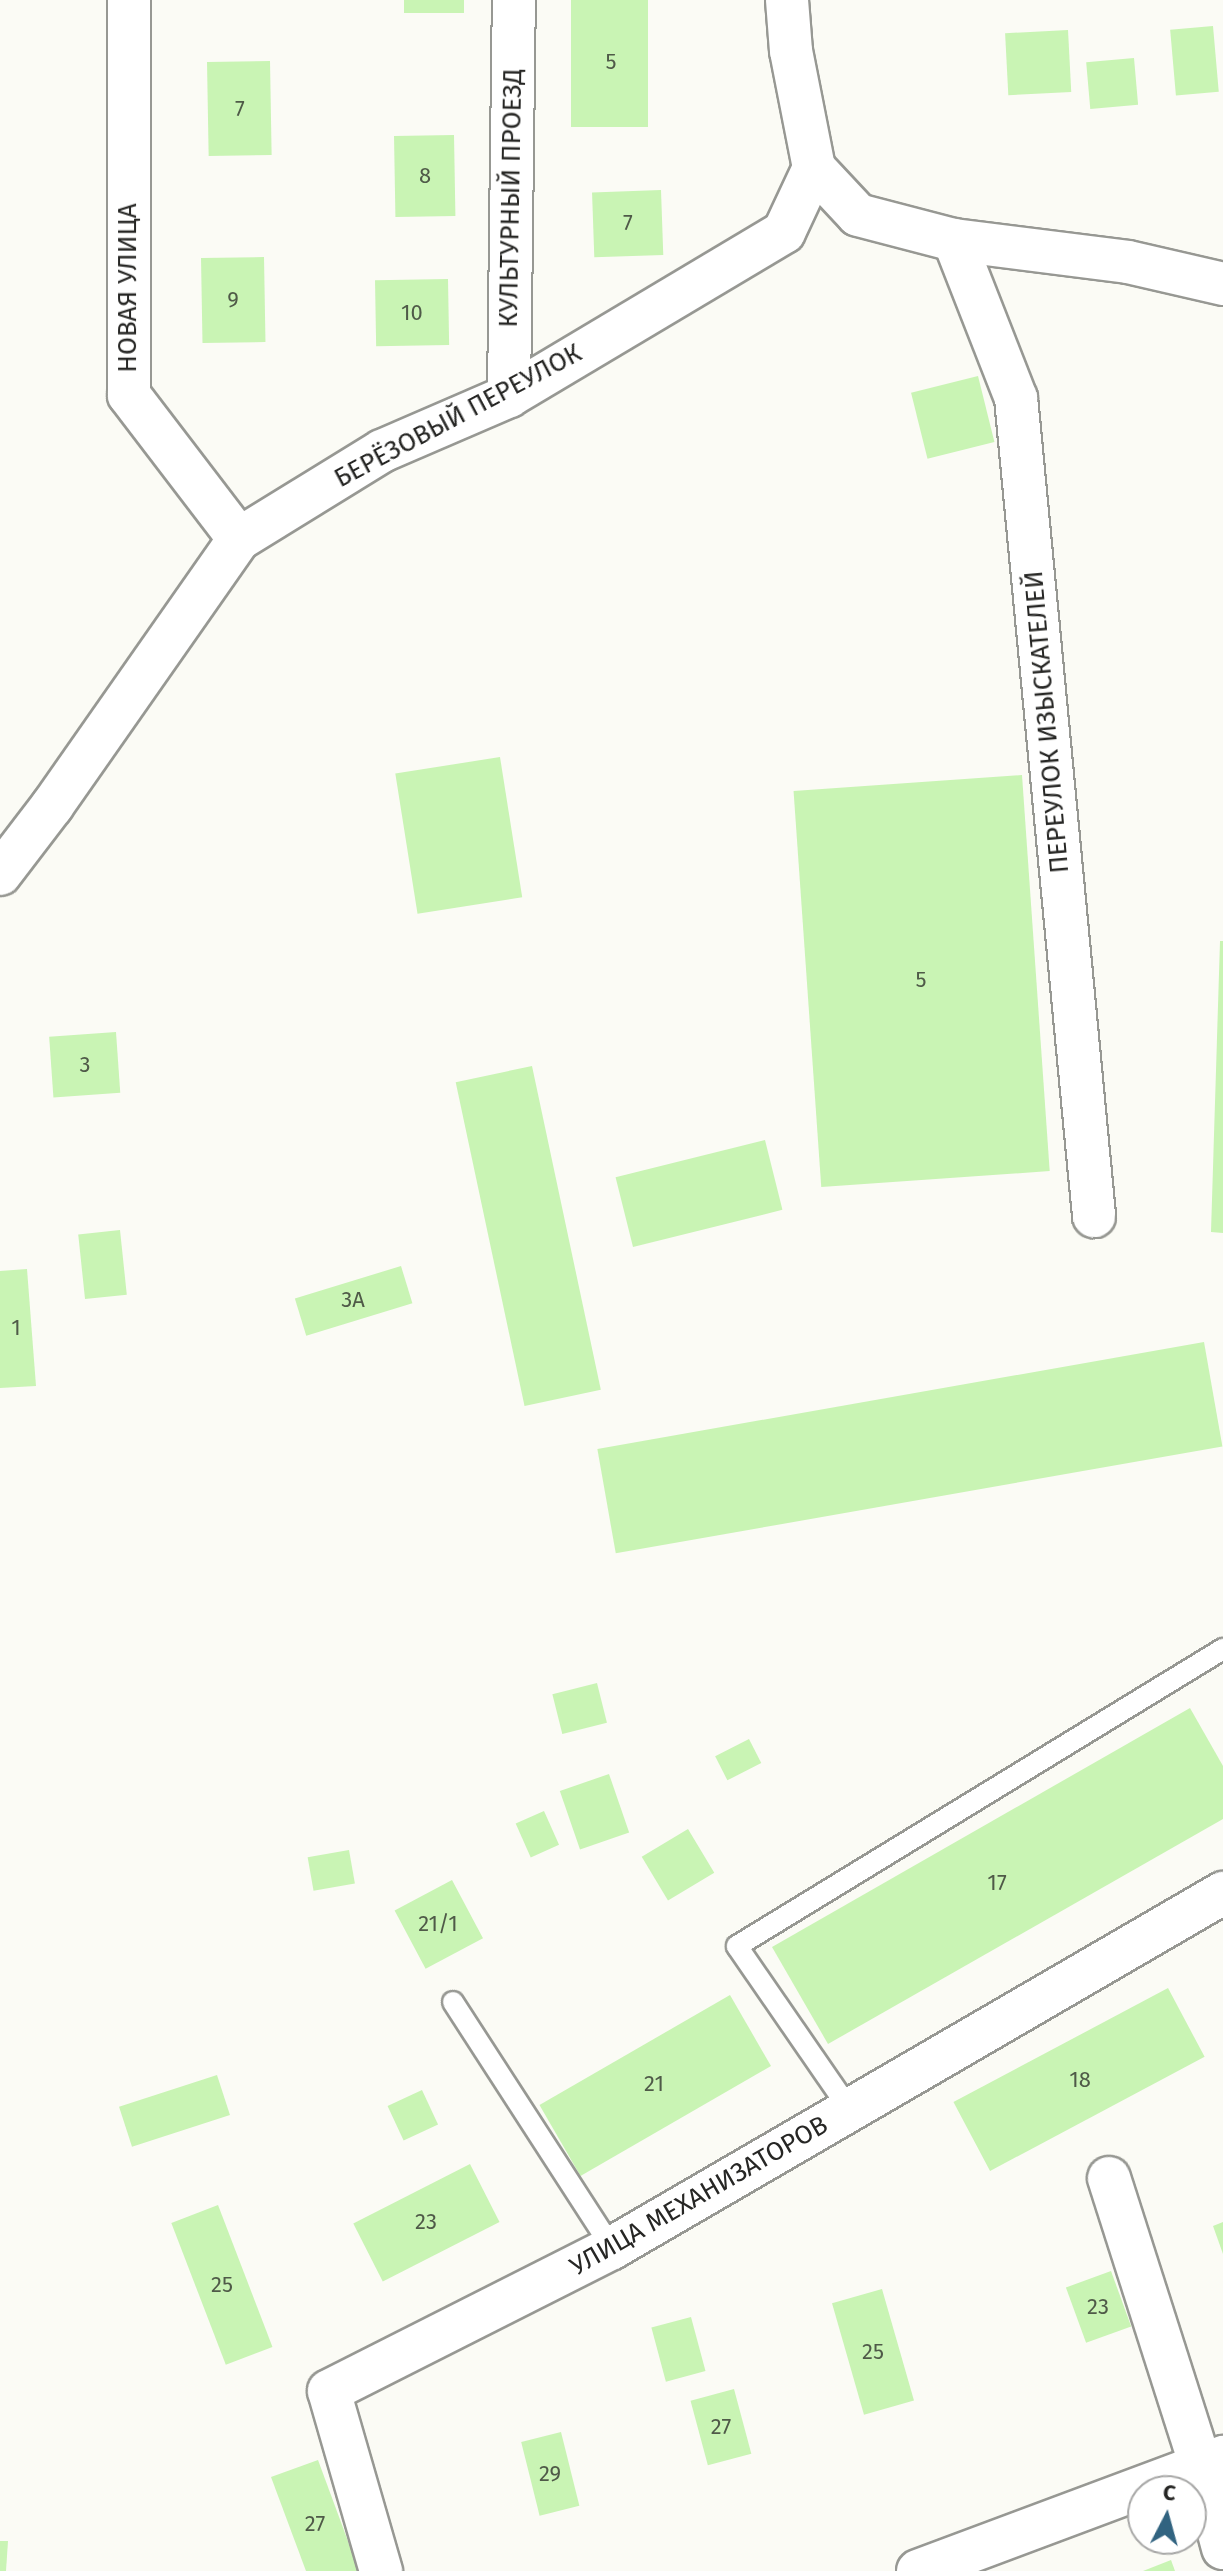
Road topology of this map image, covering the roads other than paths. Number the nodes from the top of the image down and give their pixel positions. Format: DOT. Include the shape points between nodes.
graph roads {
  1 [pos="129,0"];
  2 [pos="514,0"];
  3 [pos="787,0"];
  4 [pos="814,168"];
  5 [pos="858,215"];
  6 [pos="784,232"];
  7 [pos="954,240"];
  8 [pos="1215,276"];
  9 [pos="509,396"];
  10 [pos="239,539"];
  11 [pos="0,874"];
  12 [pos="1094,1216"];
  13 [pos="1223,1649"];
  14 [pos="1223,1893"];
  15 [pos="453,2002"];
  16 [pos="850,2110"];
  17 [pos="1109,2178"];
  18 [pos="612,2248"];
  19 [pos="1212,2462"];
  20 [pos="1223,2548"];
  21 [pos="381,2571"];
  22 [pos="918,2571"];
  1 -- 10 [label="street, НОВАЯ УЛИЦА" via="129,395"];
  2 -- 9 [label="street, КУЛЬТУРНЫЙ ПРОЕЗД"];
  3 -- 4 [label="street" via="791,51"];
  4 -- 5 [label="street"];
  4 -- 6 [label="street"];
  5 -- 6 [label="street, БЕРЁЗОВЫЙ ПЕРЕУЛОК"];
  5 -- 7 [label="street"];
  6 -- 9 [label="street, БЕРЁЗОВЫЙ ПЕРЕУЛОК"];
  7 -- 8 [label="street"];
  7 -- 12 [label="street, ПЕРЕУЛОК ИЗЫСКАТЕЛЕЙ" via="1016,398"];
  9 -- 10 [label="street, БЕРЁЗОВЫЙ ПЕРЕУЛОК" via="382,451"];
  10 -- 11 [label="street, БЕРЁЗОВЫЙ ПЕРЕУЛОК"];
  13 -- 16 [label="lane" via="737,1946"];
  14 -- 16 [label="street, УЛИЦА МЕХАНИЗАТОРОВ"];
  15 -- 18 [label="lane"];
  16 -- 18 [label="street, УЛИЦА МЕХАНИЗАТОРОВ"];
  17 -- 19 [label="street"];
  18 -- 21 [label="street, УЛИЦА МЕХАНИЗАТОРОВ" via="329,2391"];
  19 -- 20 [label="street"];
  19 -- 22 [label="street"];
}
